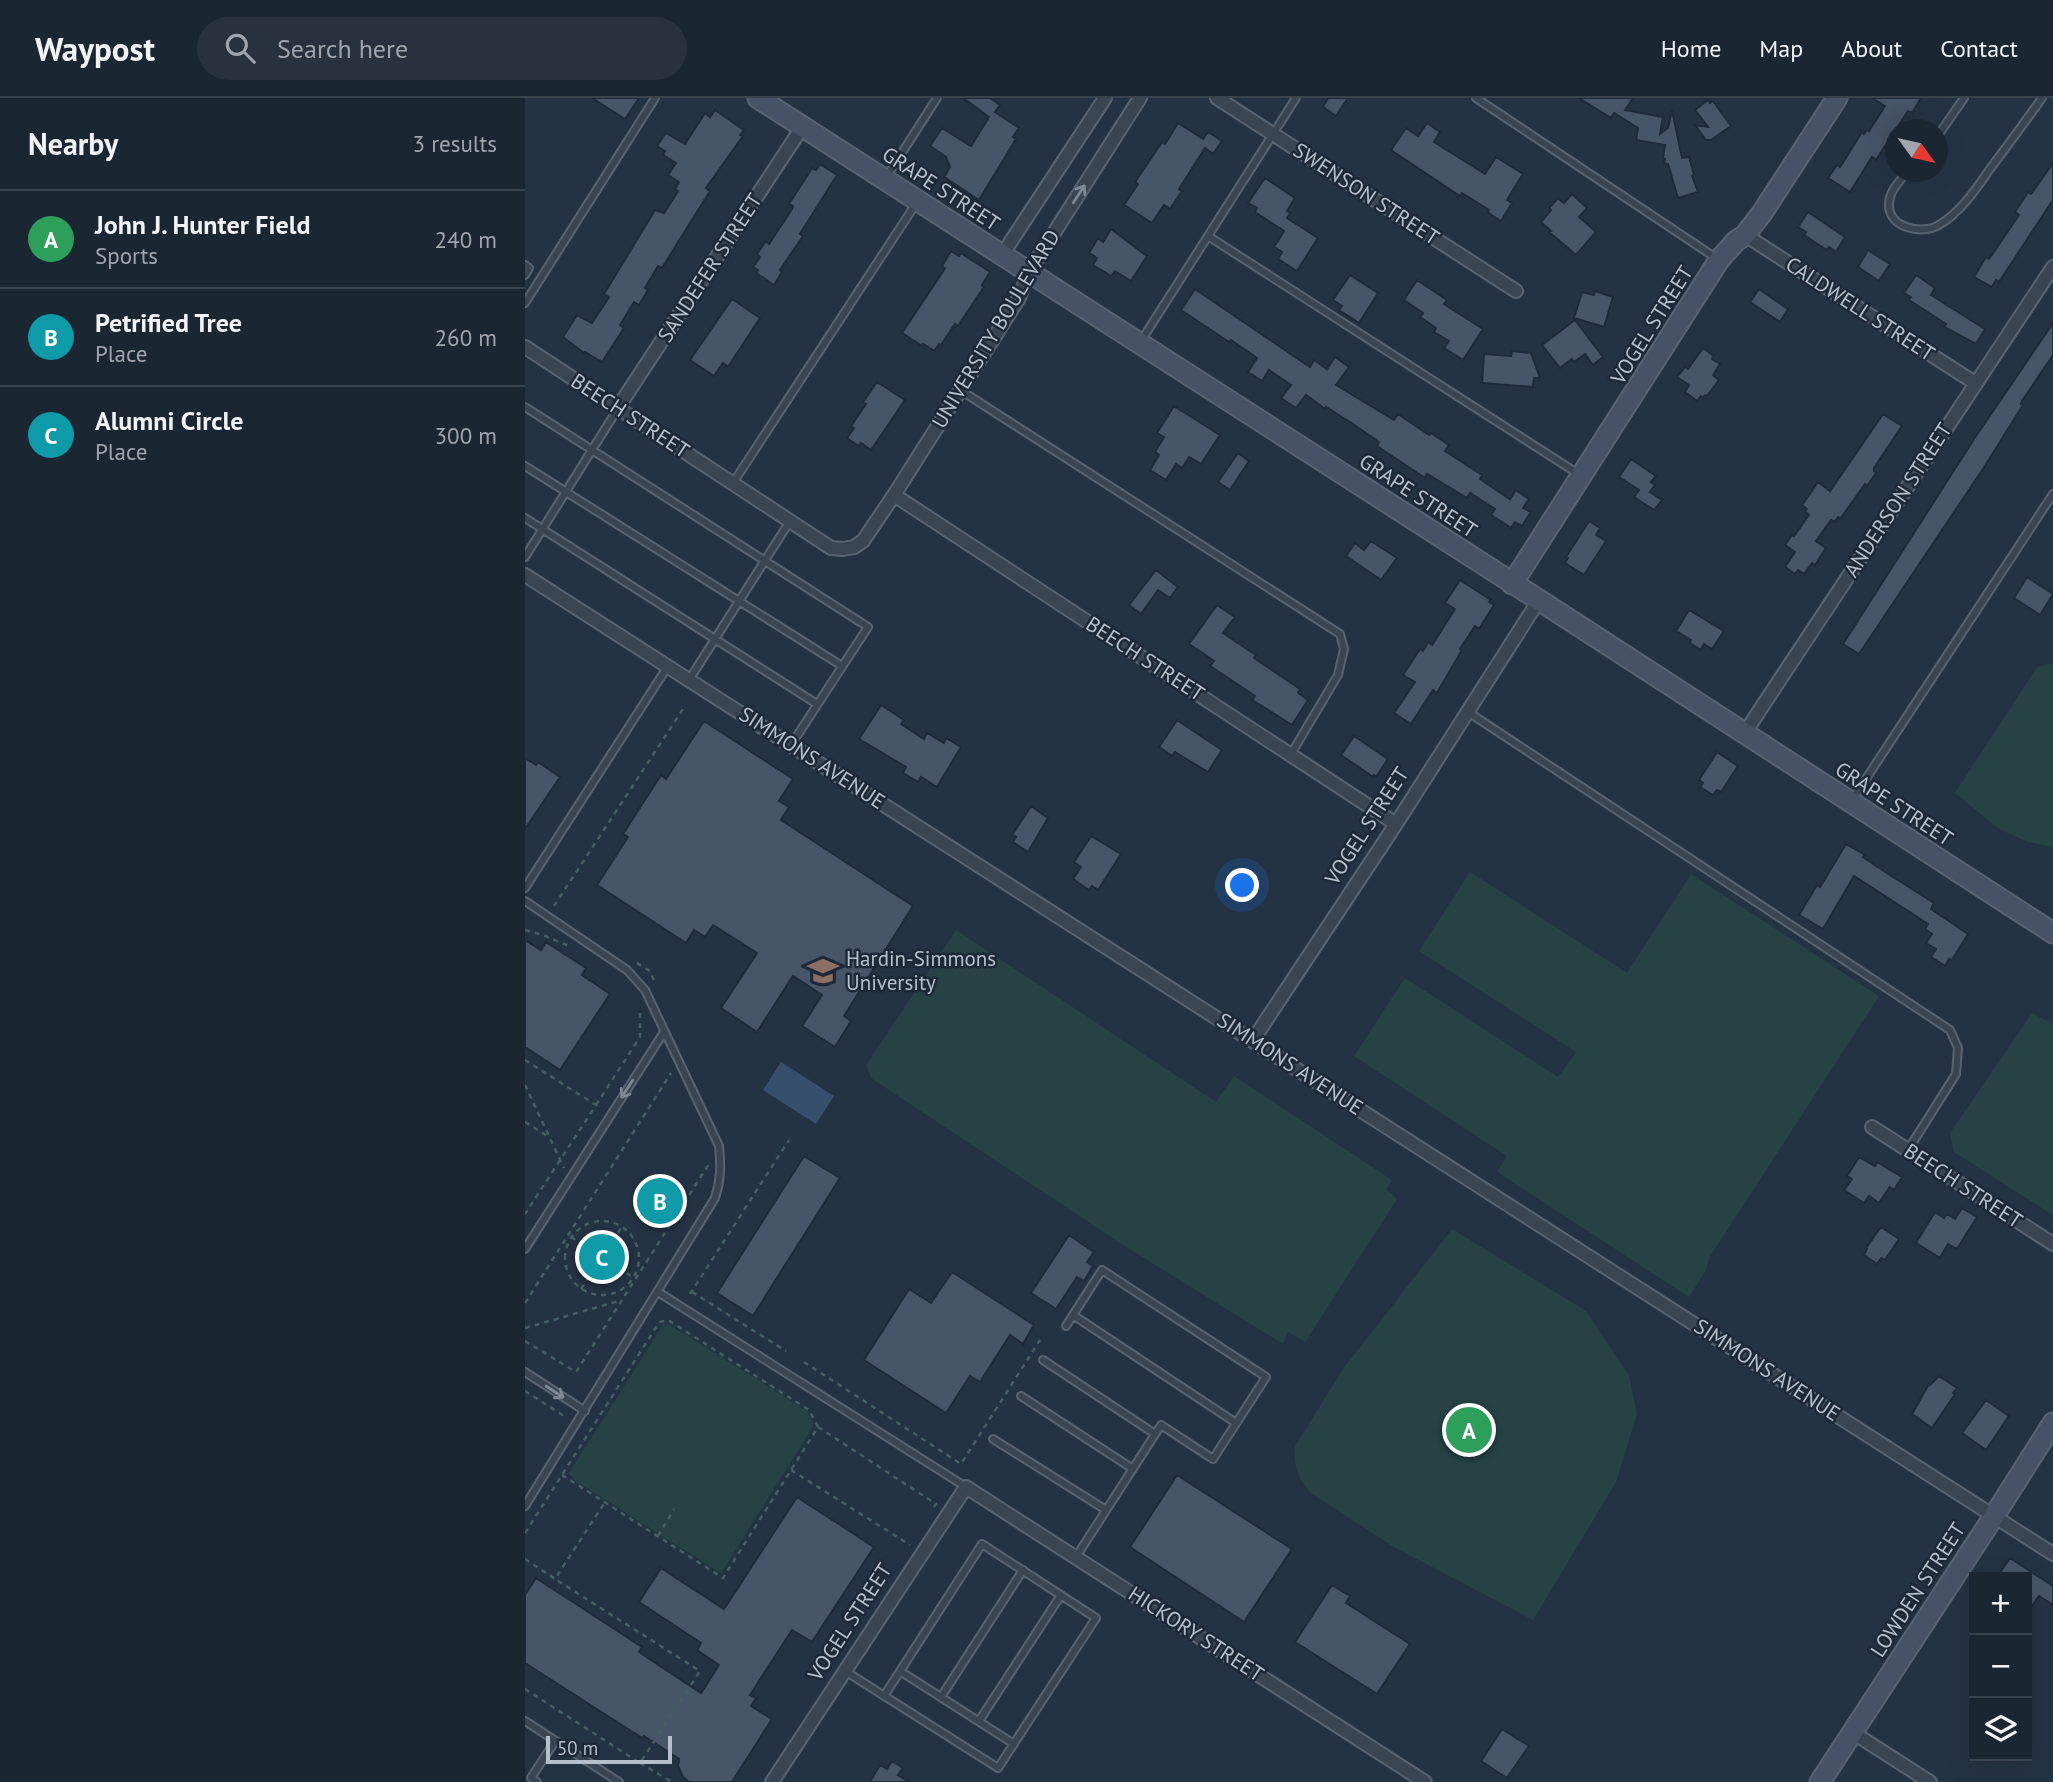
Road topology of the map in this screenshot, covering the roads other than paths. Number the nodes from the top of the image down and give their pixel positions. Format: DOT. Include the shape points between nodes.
graph roads {
  1 [pos="655,98"];
  2 [pos="937,98"];
  3 [pos="1105,98"];
  4 [pos="1140,98"];
  5 [pos="1217,98"];
  6 [pos="1296,98"];
  7 [pos="1476,98"];
  8 [pos="1837,98"];
  9 [pos="1964,98"];
  10 [pos="2042,98"];
  11 [pos="767,100"];
  12 [pos="1948,121"];
  13 [pos="803,127"];
  14 [pos="1273,134"];
  15 [pos="885,180"];
  16 [pos="1899,182"];
  17 [pos="918,201"];
  18 [pos="1745,235"];
  19 [pos="1207,236"];
  20 [pos="1002,255"];
  21 [pos="1719,260"];
  22 [pos="525,265"];
  23 [pos="2053,267"];
  24 [pos="1029,272"];
  25 [pos="525,275"];
  26 [pos="1516,291"];
  27 [pos="525,303"];
  28 [pos="1139,343"];
  29 [pos="525,347"];
  30 [pos="1975,383"];
  31 [pos="960,390"];
  32 [pos="525,407"];
  33 [pos="617,409"];
  34 [pos="592,450"];
  35 [pos="525,466"];
  36 [pos="1582,476"];
  37 [pos="732,483"];
  38 [pos="566,492"];
  39 [pos="2053,494"];
  40 [pos="894,495"];
  41 [pos="525,518"];
  42 [pos="790,521"];
  43 [pos="542,529"];
  44 [pos="843,549"];
  45 [pos="525,556"];
  46 [pos="765,561"];
  47 [pos="525,575"];
  48 [pos="1512,584"];
  49 [pos="1539,600"];
  50 [pos="739,601"];
  51 [pos="715,639"];
  52 [pos="668,666"];
  53 [pos="842,666"];
  54 [pos="689,680"];
  55 [pos="817,704"];
  56 [pos="1468,712"];
  57 [pos="1744,734"];
  58 [pos="791,745"];
  59 [pos="1290,755"];
  60 [pos="1850,803"];
  61 [pos="1396,824"];
  62 [pos="525,888"];
  63 [pos="525,901"];
  64 [pos="2053,933"];
  65 [pos="664,1032"];
  66 [pos="1253,1040"];
  67 [pos="1872,1127"];
  68 [pos="1908,1150"];
  69 [pos="2053,1244"];
  70 [pos="525,1249"];
  71 [pos="658,1292"];
  72 [pos="1073,1315"];
  73 [pos="1066,1326"];
  74 [pos="1044,1360"];
  75 [pos="525,1372"];
  76 [pos="1021,1396"];
  77 [pos="585,1411"];
  78 [pos="1236,1423"];
  79 [pos="2053,1423"];
  80 [pos="1155,1434"];
  81 [pos="993,1439"];
  82 [pos="1133,1469"];
  83 [pos="966,1487"];
  84 [pos="525,1506"];
  85 [pos="1106,1510"];
  86 [pos="1994,1516"];
  87 [pos="2053,1554"];
  88 [pos="1076,1557"];
  89 [pos="1023,1570"];
  90 [pos="1061,1595"];
  91 [pos="845,1671"];
  92 [pos="900,1671"];
  93 [pos="884,1696"];
  94 [pos="941,1697"];
  95 [pos="525,1721"];
  96 [pos="979,1721"];
  97 [pos="1852,1732"];
  98 [pos="555,1741"];
  99 [pos="1014,1744"];
  100 [pos="537,1782"];
  101 [pos="619,1782"];
  102 [pos="772,1782"];
  103 [pos="1425,1782"];
  104 [pos="1820,1782"];
  105 [pos="1930,1782"];
  1 -- 27 [label="lane"];
  2 -- 15 [label="lane"];
  3 -- 20 [label="street, UNIVERSITY BOULEVARD"];
  24 -- 4 [label="street, UNIVERSITY BOULEVARD, one-way"];
  5 -- 14 [label="street, SWENSON STREET"];
  6 -- 14 [label="lane"];
  7 -- 21 [label="lane"];
  8 -- 18 [label="street, VOGEL STREET"];
  9 -- 12 [label="lane"];
  10 -- 16 [label="lane" via="1971,195 1937,227 1907,228 1896,221 1889,201"];
  11 -- 13 [label="street, GRAPE STREET"];
  13 -- 15 [label="street, GRAPE STREET"];
  13 -- 33 [label="street, SANDEFER STREET"];
  14 -- 19 [label="lane"];
  14 -- 26 [label="street, SWENSON STREET"];
  15 -- 17 [label="street, GRAPE STREET"];
  17 -- 20 [label="street, GRAPE STREET"];
  17 -- 37 [label="lane"];
  18 -- 21 [label="street, VOGEL STREET"];
  18 -- 30 [label="street, CALDWELL STREET"];
  19 -- 28 [label="lane"];
  19 -- 36 [label="lane"];
  20 -- 24 [label="street, GRAPE STREET"];
  21 -- 36 [label="street, VOGEL STREET"];
  22 -- 25 [label="lane" via="529,268"];
  23 -- 30 [label="street, ANDERSON STREET"];
  24 -- 28 [label="street, GRAPE STREET"];
  24 -- 31 [label="street, UNIVERSITY BOULEVARD" via="1019,298"];
  28 -- 48 [label="street, GRAPE STREET"];
  29 -- 33 [label="street, BEECH STREET"];
  30 -- 57 [label="street, ANDERSON STREET"];
  31 -- 40 [label="street, UNIVERSITY BOULEVARD"];
  31 -- 59 [label="lane" via="1340,634 1344,649 1338,674"];
  32 -- 34 [label="lane"];
  33 -- 34 [label="lane"];
  33 -- 37 [label="street, BEECH STREET"];
  34 -- 38 [label="lane"];
  34 -- 46 [label="lane"];
  35 -- 38 [label="lane"];
  36 -- 48 [label="street, VOGEL STREET"];
  37 -- 42 [label="street, BEECH STREET"];
  38 -- 43 [label="lane"];
  38 -- 50 [label="lane"];
  39 -- 60 [label="lane"];
  40 -- 44 [label="street, UNIVERSITY BOULEVARD" via="863,541"];
  40 -- 59 [label="street, BEECH STREET"];
  41 -- 43 [label="lane"];
  42 -- 44 [label="street, BEECH STREET" via="831,548"];
  42 -- 46 [label="lane"];
  43 -- 45 [label="lane"];
  43 -- 51 [label="lane"];
  46 -- 50 [label="lane"];
  46 -- 53 [label="lane" via="868,627"];
  47 -- 52 [label="street, SIMMONS AVENUE"];
  48 -- 49 [label="street, GRAPE STREET"];
  49 -- 56 [label="street, VOGEL STREET"];
  49 -- 57 [label="street, GRAPE STREET"];
  50 -- 51 [label="lane"];
  50 -- 53 [label="lane"];
  51 -- 54 [label="lane"];
  51 -- 55 [label="lane"];
  52 -- 54 [label="street, SIMMONS AVENUE"];
  52 -- 62 [label="lane"];
  53 -- 55 [label="lane"];
  54 -- 58 [label="street, SIMMONS AVENUE"];
  55 -- 58 [label="lane"];
  56 -- 61 [label="street, VOGEL STREET"];
  56 -- 68 [label="lane" via="1950,1030 1958,1048 1956,1074"];
  57 -- 60 [label="street, GRAPE STREET"];
  58 -- 66 [label="street, SIMMONS AVENUE"];
  59 -- 61 [label="street, BEECH STREET"];
  60 -- 64 [label="street, GRAPE STREET"];
  61 -- 66 [label="street, VOGEL STREET"];
  63 -- 65 [label="lane" via="627,970 645,990"];
  65 -- 70 [label="lane, one-way"];
  65 -- 71 [label="lane" via="719,1146 722,1166 715,1198"];
  66 -- 86 [label="street, SIMMONS AVENUE"];
  67 -- 68 [label="street, BEECH STREET"];
  68 -- 69 [label="street, BEECH STREET"];
  71 -- 77 [label="lane"];
  71 -- 83 [label="lane"];
  72 -- 73 [label="lane"];
  72 -- 78 [label="lane"];
  72 -- 78 [label="lane" via="1102,1270 1266,1377"];
  74 -- 80 [label="lane"];
  75 -- 77 [label="lane, one-way"];
  76 -- 82 [label="lane"];
  77 -- 84 [label="lane"];
  78 -- 80 [label="lane" via="1213,1459 1161,1425"];
  79 -- 86 [label="street, LOWDEN STREET"];
  80 -- 82 [label="lane"];
  81 -- 85 [label="lane"];
  82 -- 85 [label="lane"];
  83 -- 88 [label="street, HICKORY STREET"];
  83 -- 91 [label="street, VOGEL STREET"];
  85 -- 88 [label="lane"];
  86 -- 87 [label="street, SIMMONS AVENUE"];
  86 -- 97 [label="street, LOWDEN STREET"];
  88 -- 103 [label="street, HICKORY STREET"];
  89 -- 90 [label="lane"];
  89 -- 92 [label="lane" via="982,1544"];
  89 -- 94 [label="lane"];
  90 -- 96 [label="lane"];
  90 -- 99 [label="lane" via="1096,1618"];
  91 -- 93 [label="lane"];
  91 -- 102 [label="street, VOGEL STREET"];
  92 -- 93 [label="lane"];
  92 -- 94 [label="lane"];
  93 -- 99 [label="lane" via="997,1769"];
  94 -- 96 [label="lane"];
  95 -- 98 [label="lane"];
  96 -- 99 [label="lane"];
  97 -- 104 [label="street, LOWDEN STREET"];
  97 -- 105 [label="street"];
  98 -- 100 [label="lane" via="531,1778"];
  98 -- 101 [label="lane"];
}
